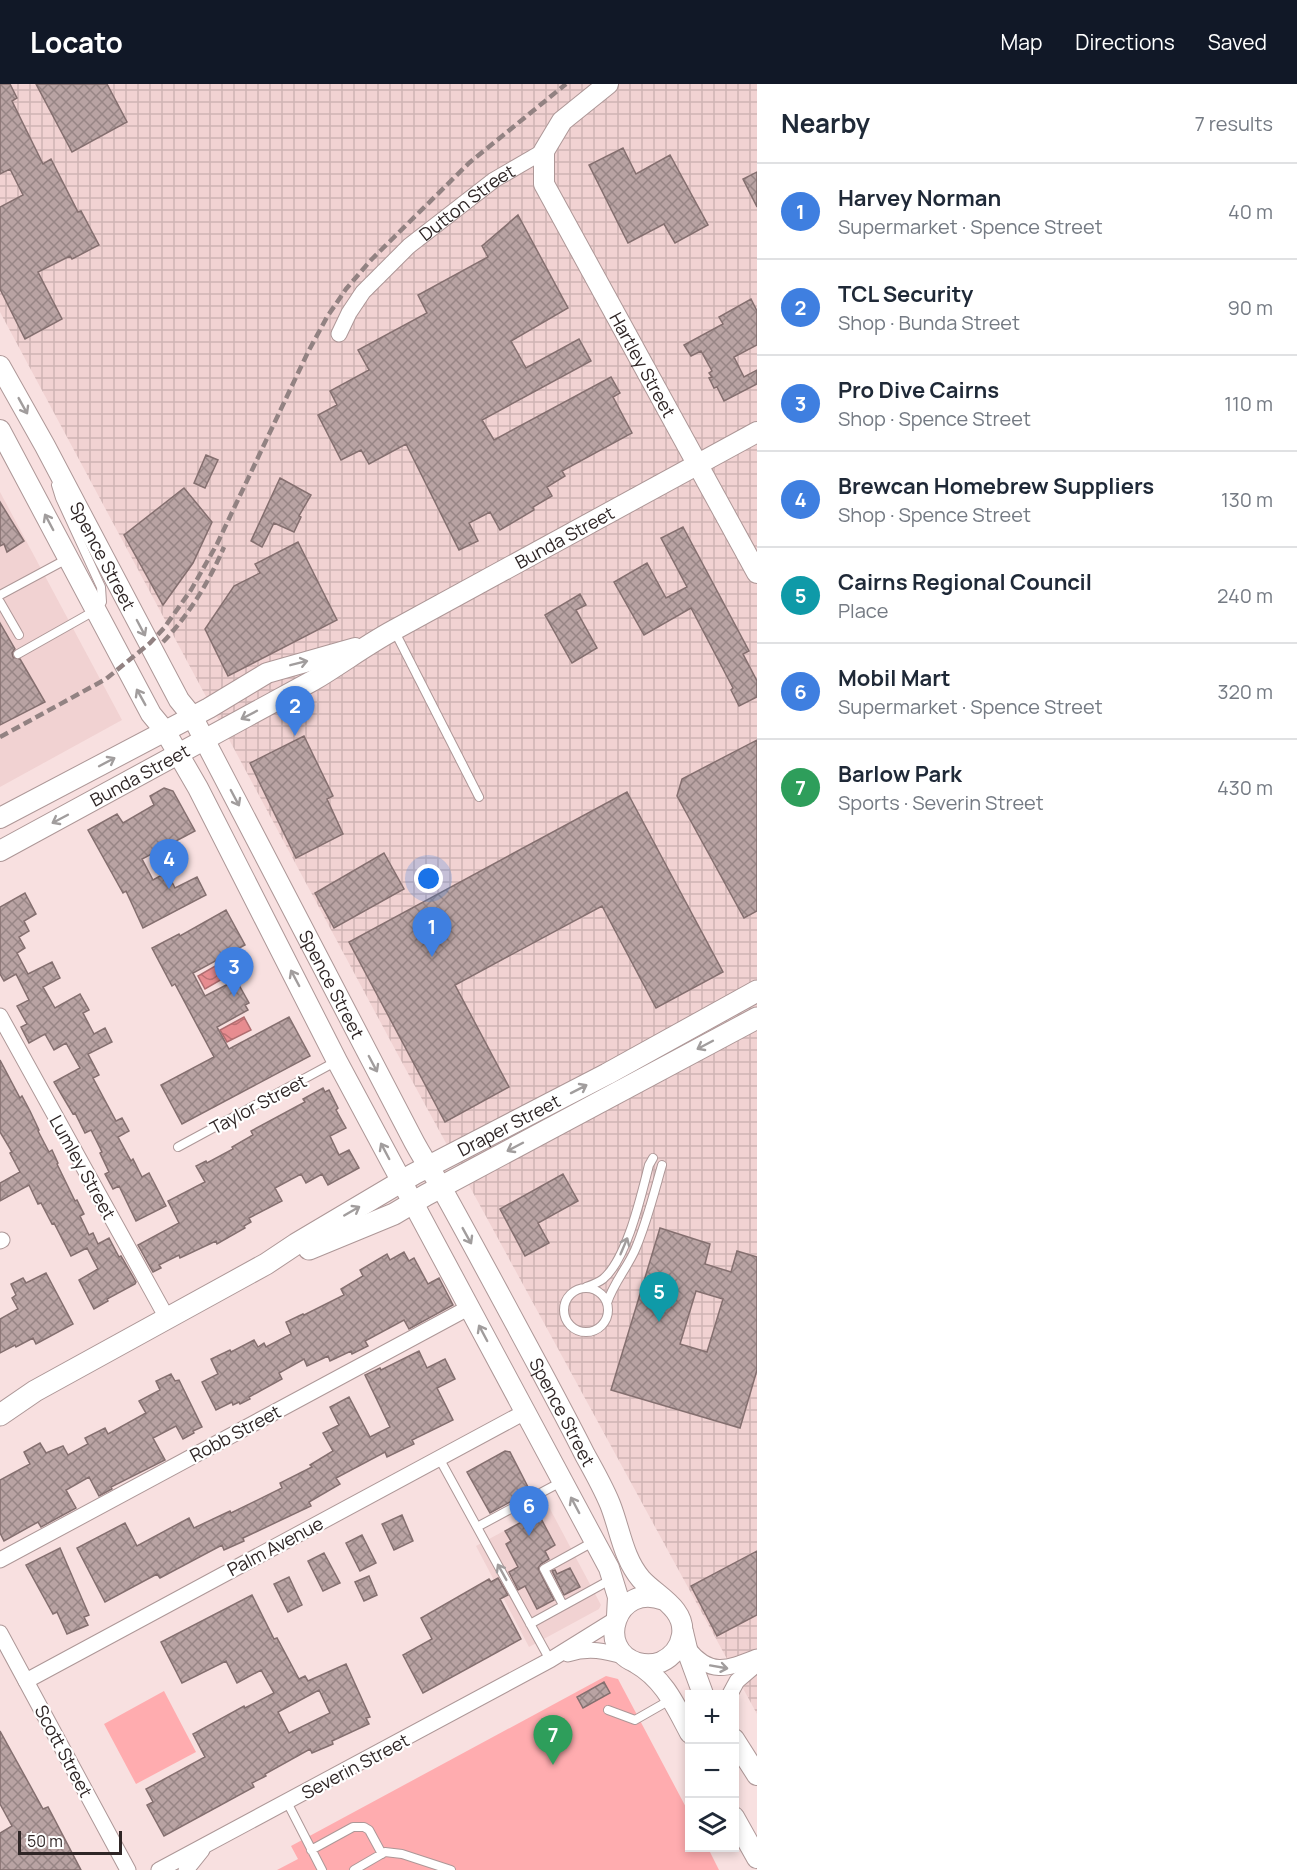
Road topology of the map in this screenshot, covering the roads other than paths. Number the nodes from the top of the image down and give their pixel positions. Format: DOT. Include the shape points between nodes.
graph roads {
  1 [pos="608,84"];
  2 [pos="544,151"];
  3 [pos="339,334"];
  4 [pos="0,366"];
  5 [pos="0,430"];
  6 [pos="757,432"];
  7 [pos="45,446"];
  8 [pos="698,464"];
  9 [pos="69,558"];
  10 [pos="757,573"];
  11 [pos="0,595"];
  12 [pos="0,602"];
  13 [pos="96,610"];
  14 [pos="394,630"];
  15 [pos="19,635"];
  16 [pos="371,642"];
  17 [pos="18,654"];
  18 [pos="192,716"];
  19 [pos="165,731"];
  20 [pos="204,739"];
  21 [pos="179,755"];
  22 [pos="479,798"];
  23 [pos="0,818"];
  24 [pos="0,851"];
  25 [pos="757,991"];
  26 [pos="0,1016"];
  27 [pos="757,1018"];
  28 [pos="337,1061"];
  29 [pos="178,1147"];
  30 [pos="653,1158"];
  31 [pos="662,1165"];
  32 [pos="428,1167"];
  33 [pos="402,1182"];
  34 [pos="441,1187"];
  35 [pos="413,1202"];
  36 [pos="266,1264"];
  37 [pos="586,1287"];
  38 [pos="607,1303"];
  39 [pos="470,1307"];
  40 [pos="166,1318"];
  41 [pos="35,1391"];
  42 [pos="0,1404"];
  43 [pos="525,1412"];
  44 [pos="0,1414"];
  45 [pos="439,1458"];
  46 [pos="562,1482"];
  47 [pos="477,1527"];
  48 [pos="595,1541"];
  49 [pos="0,1560"];
  50 [pos="613,1578"];
  51 [pos="664,1600"];
  52 [pos="563,1605"];
  53 [pos="617,1618"];
  54 [pos="681,1623"];
  55 [pos="530,1624"];
  56 [pos="0,1633"];
  57 [pos="686,1646"];
  58 [pos="628,1658"];
  59 [pos="757,1658"];
  60 [pos="550,1660"];
  61 [pos="757,1664"];
  62 [pos="26,1681"];
  63 [pos="702,1690"];
  64 [pos="732,1690"];
  65 [pos="671,1699"];
  66 [pos="608,1710"];
  67 [pos="685,1724"];
  68 [pos="738,1744"];
  69 [pos="755,1774"];
  70 [pos="287,1802"];
  71 [pos="739,1824"];
  72 [pos="206,1845"];
  73 [pos="311,1850"];
  74 [pos="382,1854"];
  75 [pos="757,1858"];
  76 [pos="128,1870"];
  77 [pos="159,1870"];
  78 [pos="186,1870"];
  79 [pos="322,1870"];
  80 [pos="354,1870"];
  81 [pos="451,1870"];
  1 -- 2 [label="street" via="561,121"];
  2 -- 3 [label="street, Dutton Street" via="494,180 409,246 363,291"];
  2 -- 8 [label="street, Hartley Street" via="544,184"];
  4 -- 7 [label="street, Spence Street, one-way"];
  9 -- 5 [label="street, Spence Street, one-way"];
  6 -- 8 [label="street, Bunda Street"];
  7 -- 13 [label="lane" via="60,498 101,587 102,602"];
  7 -- 18 [label="street, Spence Street, one-way" via="179,700"];
  8 -- 10 [label="street, Hartley Street"];
  8 -- 14 [label="street, Bunda Street"];
  9 -- 11 [label="lane"];
  9 -- 13 [label="street, Spence Street"];
  12 -- 15 [label="lane"];
  13 -- 17 [label="lane"];
  19 -- 13 [label="street, Spence Street, one-way" via="151,714"];
  14 -- 16 [label="street, Bunda Street"];
  14 -- 22 [label="lane"];
  18 -- 16 [label="street, Bunda Street, one-way" via="267,673"];
  16 -- 20 [label="street, Bunda Street, one-way" via="322,676"];
  18 -- 19 [label="street, Bunda Street"];
  18 -- 20 [label="street, Spence Street"];
  19 -- 21 [label="street, Spence Street"];
  23 -- 19 [label="street, Bunda Street, one-way"];
  20 -- 21 [label="street, Bunda Street"];
  20 -- 32 [label="street, Spence Street, one-way"];
  21 -- 24 [label="street, Bunda Street, one-way"];
  28 -- 21 [label="street, Spence Street, one-way"];
  32 -- 25 [label="main road, Draper Street, one-way"];
  26 -- 40 [label="street, Lumley Street"];
  27 -- 34 [label="main road, Draper Street, one-way"];
  28 -- 29 [label="lane, Taylor Street"];
  33 -- 28 [label="street, Spence Street, one-way"];
  37 -- 30 [label="lane, one-way" via="601,1281 612,1270 629,1233"];
  31 -- 38 [label="lane" via="642,1232"];
  32 -- 33 [label="main road, Draper Street"];
  32 -- 34 [label="street, Spence Street"];
  33 -- 35 [label="street, Spence Street"];
  36 -- 33 [label="main road, Draper Street, one-way"];
  34 -- 35 [label="main road, Draper Street"];
  34 -- 51 [label="street, Spence Street, one-way" via="606,1494 632,1565"];
  35 -- 36 [label="main road, Draper Street" via="394,1214"];
  35 -- 39 [label="street, Spence Street"];
  36 -- 40 [label="main road, Draper Street"];
  37 -- 38 [label="lane" via="599,1292"];
  37 -- 38 [label="lane" via="573,1292 564,1303 565,1318 575,1330 598,1329 607,1317"];
  43 -- 39 [label="street, Spence Street, one-way"];
  39 -- 49 [label="street, Robb Street"];
  40 -- 41 [label="main road, Draper Street"];
  41 -- 42 [label="main road, Draper Street"];
  41 -- 44 [label="main road, Draper Street"];
  43 -- 45 [label="street, Palm Avenue"];
  43 -- 46 [label="street, Spence Street"];
  45 -- 47 [label="lane"];
  45 -- 62 [label="street, Palm Avenue"];
  46 -- 47 [label="lane"];
  48 -- 46 [label="street, Spence Street, one-way"];
  55 -- 47 [label="lane, one-way"];
  48 -- 50 [label="street, Spence Street"];
  48 -- 52 [label="lane" via="544,1569"];
  50 -- 52 [label="lane"];
  50 -- 53 [label="street, Spence Street" via="619,1602"];
  51 -- 53 [label="street" via="637,1598"];
  51 -- 54 [label="street, Spence Street" via="677,1612"];
  52 -- 55 [label="lane"];
  53 -- 58 [label="street, Spence Street" via="616,1639"];
  53 -- 60 [label="street, Severin Street"];
  54 -- 57 [label="street, Spence Street"];
  54 -- 58 [label="street" via="679,1645 668,1658 652,1664"];
  55 -- 60 [label="lane"];
  56 -- 62 [label="street, Scott Street"];
  57 -- 59 [label="street, one-way" via="700,1660 717,1668 728,1669"];
  57 -- 63 [label="street, Spence Street"];
  58 -- 60 [label="street, Severin Street" via="589,1650"];
  58 -- 65 [label="street" via="655,1676"];
  60 -- 70 [label="street, Severin Street"];
  61 -- 64 [label="street"];
  62 -- 76 [label="street, Scott Street"];
  65 -- 66 [label="lane" via="635,1720"];
  65 -- 67 [label="street"];
  68 -- 69 [label="street"];
  70 -- 72 [label="street, Severin Street"];
  70 -- 73 [label="lane"];
  71 -- 75 [label="street"];
  72 -- 77 [label="street, Severin Street"];
  72 -- 78 [label="street"];
  73 -- 74 [label="lane" via="358,1826 369,1830"];
  73 -- 79 [label="lane"];
  74 -- 80 [label="lane"];
  74 -- 81 [label="lane" via="402,1854"];
}
